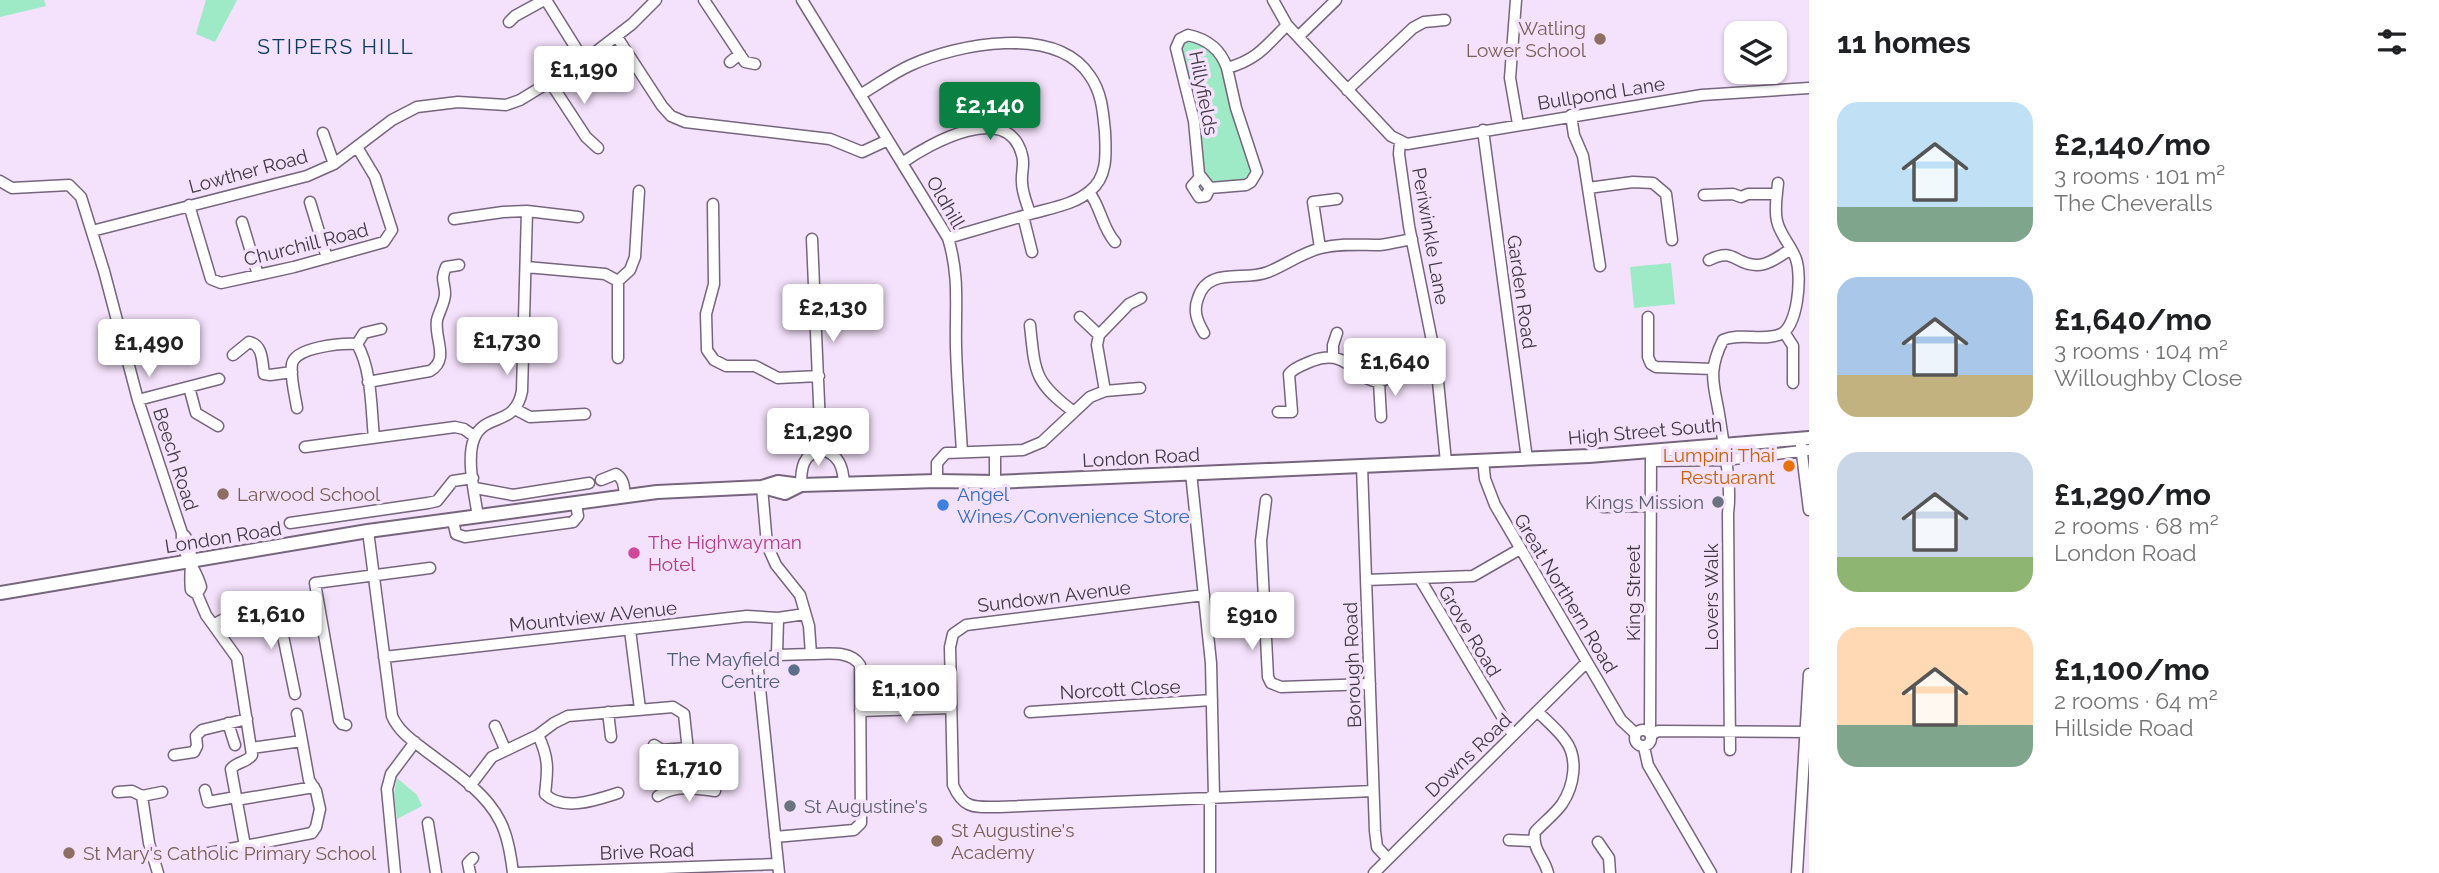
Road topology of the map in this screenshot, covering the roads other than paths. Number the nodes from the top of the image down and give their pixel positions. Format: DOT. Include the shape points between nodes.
graph roads {
  1 [pos="545,0"];
  2 [pos="656,0"];
  3 [pos="704,0"];
  4 [pos="802,0"];
  5 [pos="1273,0"];
  6 [pos="1336,0"];
  7 [pos="1516,0"];
  8 [pos="1445,20"];
  9 [pos="509,22"];
  10 [pos="1287,25"];
  11 [pos="617,37"];
  12 [pos="1298,37"];
  13 [pos="740,54"];
  14 [pos="584,61"];
  15 [pos="730,62"];
  16 [pos="755,64"];
  17 [pos="1227,68"];
  18 [pos="550,82"];
  19 [pos="1809,88"];
  20 [pos="1348,90"];
  21 [pos="860,95"];
  22 [pos="1571,115"];
  23 [pos="1518,124"];
  24 [pos="1483,130"];
  25 [pos="323,133"];
  26 [pos="888,140"];
  27 [pos="1400,141"];
  28 [pos="357,147"];
  29 [pos="598,148"];
  30 [pos="334,163"];
  31 [pos="902,163"];
  32 [pos="0,181"];
  33 [pos="1588,188"];
  34 [pos="639,191"];
  35 [pos="1090,192"];
  36 [pos="1704,195"];
  37 [pos="1337,199"];
  38 [pos="310,202"];
  39 [pos="713,204"];
  40 [pos="189,205"];
  41 [pos="527,211"];
  42 [pos="1027,215"];
  43 [pos="579,217"];
  44 [pos="454,219"];
  45 [pos="242,222"];
  46 [pos="92,231"];
  47 [pos="948,238"];
  48 [pos="812,239"];
  49 [pos="1412,239"];
  50 [pos="1672,240"];
  51 [pos="1115,242"];
  52 [pos="1320,248"];
  53 [pos="1791,249"];
  54 [pos="1032,252"];
  55 [pos="327,258"];
  56 [pos="1709,260"];
  57 [pos="459,265"];
  58 [pos="1600,266"];
  59 [pos="526,267"];
  60 [pos="258,275"];
  61 [pos="618,281"];
  62 [pos="1141,298"];
  63 [pos="1080,317"];
  64 [pos="1648,317"];
  65 [pos="1030,325"];
  66 [pos="381,329"];
  67 [pos="1204,332"];
  68 [pos="1784,332"];
  69 [pos="1337,333"];
  70 [pos="1099,335"];
  71 [pos="357,344"];
  72 [pos="233,355"];
  73 [pos="1333,357"];
  74 [pos="618,358"];
  75 [pos="1436,361"];
  76 [pos="1713,369"];
  77 [pos="292,372"];
  78 [pos="819,376"];
  79 [pos="219,379"];
  80 [pos="368,382"];
  81 [pos="1379,382"];
  82 [pos="1793,383"];
  83 [pos="189,387"];
  84 [pos="1140,388"];
  85 [pos="1105,391"];
  86 [pos="138,400"];
  87 [pos="297,408"];
  88 [pos="515,409"];
  89 [pos="1074,412"];
  90 [pos="1278,412"];
  91 [pos="585,414"];
  92 [pos="1381,417"];
  93 [pos="218,426"];
  94 [pos="475,437"];
  95 [pos="374,438"];
  96 [pos="1722,444"];
  97 [pos="1805,444"];
  98 [pos="305,447"];
  99 [pos="821,449"];
  100 [pos="962,452"];
  101 [pos="995,452"];
  102 [pos="1651,456"];
  103 [pos="1527,459"];
  104 [pos="1483,460"];
  105 [pos="1725,460"];
  106 [pos="1446,462"];
  107 [pos="1362,466"];
  108 [pos="1191,473"];
  109 [pos="601,480"];
  110 [pos="937,481"];
  111 [pos="995,482"];
  112 [pos="474,483"];
  113 [pos="589,483"];
  114 [pos="844,484"];
  115 [pos="801,485"];
  116 [pos="762,487"];
  117 [pos="625,496"];
  118 [pos="1266,499"];
  119 [pos="1808,503"];
  120 [pos="576,504"];
  121 [pos="1651,506"];
  122 [pos="1604,507"];
  123 [pos="478,517"];
  124 [pos="453,521"];
  125 [pos="290,523"];
  126 [pos="368,531"];
  127 [pos="1520,549"];
  128 [pos="191,562"];
  129 [pos="430,568"];
  130 [pos="374,577"];
  131 [pos="1420,579"];
  132 [pos="1366,580"];
  133 [pos="0,593"];
  134 [pos="1204,595"];
  135 [pos="805,614"];
  136 [pos="778,618"];
  137 [pos="214,625"];
  138 [pos="630,630"];
  139 [pos="811,654"];
  140 [pos="777,655"];
  141 [pos="384,657"];
  142 [pos="1587,662"];
  143 [pos="1809,674"];
  144 [pos="1370,684"];
  145 [pos="295,694"];
  146 [pos="1212,701"];
  147 [pos="640,709"];
  148 [pos="950,709"];
  149 [pos="860,711"];
  150 [pos="608,712"];
  151 [pos="1030,712"];
  152 [pos="1538,712"];
  153 [pos="297,714"];
  154 [pos="247,719"];
  155 [pos="228,723"];
  156 [pos="345,725"];
  157 [pos="495,726"];
  158 [pos="1730,731"];
  159 [pos="1808,732"];
  160 [pos="1636,734"];
  161 [pos="1650,734"];
  162 [pos="538,735"];
  163 [pos="1513,735"];
  164 [pos="611,737"];
  165 [pos="302,741"];
  166 [pos="415,742"];
  167 [pos="235,745"];
  168 [pos="1644,747"];
  169 [pos="251,748"];
  170 [pos="687,748"];
  171 [pos="505,750"];
  172 [pos="1730,750"];
  173 [pos="658,751"];
  174 [pos="174,755"];
  175 [pos="470,786"];
  176 [pos="314,787"];
  177 [pos="692,788"];
  178 [pos="205,790"];
  179 [pos="1373,790"];
  180 [pos="715,791"];
  181 [pos="118,792"];
  182 [pos="163,792"];
  183 [pos="618,793"];
  184 [pos="142,796"];
  185 [pos="657,796"];
  186 [pos="1212,797"];
  187 [pos="236,798"];
  188 [pos="597,800"];
  189 [pos="600,811"];
  190 [pos="1805,821"];
  191 [pos="428,823"];
  192 [pos="775,836"];
  193 [pos="1506,839"];
  194 [pos="1533,841"];
  195 [pos="1598,842"];
  196 [pos="245,846"];
  197 [pos="199,855"];
  198 [pos="473,858"];
  199 [pos="1388,859"];
  200 [pos="779,869"];
  201 [pos="158,873"];
  202 [pos="395,873"];
  203 [pos="436,873"];
  204 [pos="470,873"];
  205 [pos="515,873"];
  206 [pos="1210,873"];
  207 [pos="1374,873"];
  208 [pos="1548,873"];
  209 [pos="1610,873"];
  210 [pos="1711,873"];
  211 [pos="1797,873"];
  1 -- 9 [label="street"];
  1 -- 14 [label="street"];
  2 -- 11 [label="street, Lowther Road"];
  3 -- 13 [label="street"];
  4 -- 21 [label="street, Oldhill"];
  5 -- 10 [label="street"];
  6 -- 12 [label="street"];
  7 -- 23 [label="street" via="1510,78"];
  8 -- 20 [label="street" via="1413,27"];
  10 -- 12 [label="street"];
  10 -- 17 [label="street, Hillyfields" via="1246,63"];
  11 -- 14 [label="street, Lowther Road"];
  11 -- 26 [label="street" via="671,116 831,139 862,152"];
  12 -- 20 [label="street"];
  13 -- 15 [label="street"];
  13 -- 16 [label="street"];
  14 -- 18 [label="street, Lowther Road"];
  17 -- 17 [label="street, Hillyfields" via="1257,172 1247,185 1210,188 1200,177 1194,121 1176,48 1180,39 1188,35 1209,43"];
  18 -- 28 [label="street, Lowther Road" via="506,104 458,102 417,107"];
  18 -- 29 [label="street"];
  19 -- 22 [label="street, Bullpond Lane" via="1702,94"];
  20 -- 27 [label="street"];
  21 -- 26 [label="street, Oldhill"];
  21 -- 35 [label="street" via="910,65 947,52 1022,43 1053,48 1090,75 1103,102 1106,153 1103,172"];
  22 -- 23 [label="street, Bullpond Lane"];
  22 -- 33 [label="street"];
  23 -- 24 [label="street, Bullpond Lane"];
  24 -- 27 [label="street, Bullpond Lane" via="1407,144"];
  24 -- 103 [label="street, Garden Road"];
  25 -- 30 [label="street"];
  26 -- 31 [label="street, Oldhill"];
  27 -- 49 [label="street, Periwinkle Lane"];
  28 -- 30 [label="street, Lowther Road"];
  28 -- 55 [label="street, Churchill Road" via="375,177 392,230 384,242"];
  30 -- 40 [label="street, Lowther Road" via="307,176"];
  31 -- 42 [label="street" via="919,150 973,129 1003,129 1014,138 1022,155"];
  31 -- 47 [label="street, Oldhill"];
  32 -- 46 [label="street, Beech Road" via="12,188 69,185 81,197"];
  33 -- 50 [label="street" via="1633,182 1653,183 1670,191"];
  33 -- 58 [label="street"];
  34 -- 61 [label="street" via="635,257"];
  35 -- 42 [label="street"];
  35 -- 51 [label="street"];
  36 -- 53 [label="street" via="1741,197 1777,189 1776,218"];
  37 -- 52 [label="street" via="1313,202"];
  38 -- 55 [label="street"];
  39 -- 78 [label="street" via="714,284 706,314 707,350 726,366 755,366 778,377"];
  40 -- 46 [label="street, Lowther Road"];
  40 -- 60 [label="street, Churchill Road" via="211,279 221,283"];
  41 -- 43 [label="street"];
  41 -- 44 [label="street"];
  41 -- 59 [label="street"];
  42 -- 47 [label="street"];
  42 -- 54 [label="street"];
  45 -- 60 [label="street"];
  46 -- 86 [label="street, Beech Road"];
  47 -- 100 [label="street, Oldhill" via="958,288"];
  48 -- 78 [label="street"];
  49 -- 52 [label="street"];
  49 -- 75 [label="street, Periwinkle Lane"];
  52 -- 67 [label="street" via="1269,278 1224,276 1210,281 1200,290 1195,306"];
  53 -- 56 [label="street" via="1756,265 1731,254"];
  53 -- 68 [label="street" via="1798,274 1794,318"];
  55 -- 60 [label="street, Churchill Road"];
  57 -- 80 [label="street" via="446,267 441,279 445,294 436,322 438,366"];
  59 -- 61 [label="street" via="605,274"];
  59 -- 88 [label="street" via="522,391"];
  61 -- 74 [label="street"];
  62 -- 70 [label="street"];
  63 -- 70 [label="street"];
  64 -- 76 [label="street" via="1651,364"];
  65 -- 89 [label="street" via="1037,375 1052,395"];
  66 -- 71 [label="street" via="364,333"];
  68 -- 76 [label="street" via="1723,340"];
  68 -- 82 [label="street" via="1793,346"];
  69 -- 73 [label="street"];
  70 -- 85 [label="street"];
  71 -- 77 [label="street" via="302,352 295,357"];
  71 -- 80 [label="street"];
  72 -- 77 [label="street" via="249,342 255,343 264,374"];
  73 -- 81 [label="street"];
  73 -- 90 [label="street" via="1294,369 1288,383 1292,412"];
  75 -- 81 [label="street" via="1406,366"];
  75 -- 106 [label="street, Periwinkle Lane"];
  76 -- 96 [label="street, Lovers Walk"];
  77 -- 87 [label="street"];
  78 -- 99 [label="street"];
  79 -- 83 [label="street"];
  80 -- 95 [label="street"];
  81 -- 92 [label="street"];
  83 -- 86 [label="street"];
  83 -- 93 [label="street" via="197,413"];
  84 -- 85 [label="street"];
  85 -- 89 [label="street"];
  86 -- 128 [label="street, Beech Road"];
  88 -- 91 [label="street" via="530,416"];
  88 -- 94 [label="street"];
  89 -- 101 [label="street" via="1042,442 1023,450"];
  94 -- 95 [label="street" via="454,427"];
  94 -- 112 [label="street" via="471,449"];
  95 -- 98 [label="street"];
  96 -- 97 [label="main road, High Street South"];
  96 -- 102 [label="main road, High Street South"];
  96 -- 105 [label="street, Lovers Walk"];
  97 -- 105 [label="street"];
  97 -- 119 [label="street"];
  99 -- 114 [label="street" via="841,463"];
  99 -- 115 [label="street" via="803,461"];
  100 -- 101 [label="street"];
  100 -- 110 [label="street" via="946,453 937,463"];
  101 -- 111 [label="street"];
  102 -- 103 [label="main road, High Street South"];
  102 -- 105 [label="street"];
  102 -- 121 [label="street, King Street"];
  103 -- 104 [label="main road, High Street South"];
  104 -- 106 [label="main road, London Road"];
  104 -- 127 [label="street, Great Northern Road" via="1495,505"];
  105 -- 158 [label="street, Lovers Walk" via="1730,498"];
  106 -- 107 [label="main road, London Road"];
  107 -- 108 [label="main road, London Road"];
  107 -- 132 [label="street, Borough Road"];
  108 -- 111 [label="main road, London Road"];
  108 -- 134 [label="street"];
  109 -- 117 [label="street" via="618,475"];
  110 -- 111 [label="main road, London Road"];
  110 -- 114 [label="main road, London Road"];
  112 -- 113 [label="street" via="513,495"];
  112 -- 123 [label="street"];
  112 -- 125 [label="street, London Road" via="453,481 436,501 428,503"];
  114 -- 115 [label="main road, London Road"];
  115 -- 116 [label="main road, London Road" via="785,492"];
  116 -- 117 [label="main road, London Road"];
  116 -- 135 [label="street" via="766,545 800,595"];
  117 -- 120 [label="main road, London Road"];
  118 -- 144 [label="street" via="1261,541 1271,683 1281,687"];
  120 -- 123 [label="main road, London Road"];
  120 -- 124 [label="street" via="578,516 573,522 465,537 456,534"];
  121 -- 122 [label="street"];
  121 -- 161 [label="street, King Street"];
  123 -- 124 [label="main road, London Road"];
  124 -- 126 [label="main road, London Road"];
  126 -- 128 [label="main road, London Road"];
  126 -- 130 [label="street"];
  127 -- 131 [label="street" via="1473,576"];
  127 -- 142 [label="street, Great Northern Road"];
  128 -- 133 [label="main road, London Road"];
  128 -- 137 [label="street, Beech Road" via="191,590"];
  129 -- 130 [label="street"];
  130 -- 141 [label="street"];
  130 -- 156 [label="street" via="319,582 314,588 339,720"];
  131 -- 132 [label="street"];
  131 -- 163 [label="street, Grove Road"];
  132 -- 144 [label="street, Borough Road"];
  134 -- 146 [label="street"];
  134 -- 148 [label="street, Sundown Avenue" via="966,625 953,634 950,647"];
  135 -- 136 [label="street, Mountview AVenue"];
  135 -- 139 [label="street"];
  136 -- 138 [label="street, Mountview AVenue" via="747,616"];
  136 -- 140 [label="street"];
  137 -- 145 [label="street" via="234,616 256,626 275,621 281,626"];
  137 -- 154 [label="street, Beech Road" via="237,658"];
  138 -- 141 [label="street, Mountview AVenue"];
  138 -- 147 [label="street"];
  139 -- 140 [label="street"];
  139 -- 149 [label="street" via="856,659 860,665"];
  140 -- 192 [label="street" via="764,658 758,669"];
  141 -- 166 [label="street" via="392,716"];
  142 -- 152 [label="street, Downs Road"];
  142 -- 160 [label="street, Great Northern Road" via="1621,720"];
  143 -- 159 [label="street"];
  144 -- 179 [label="street, Borough Road"];
  146 -- 151 [label="street, Norcott Close"];
  146 -- 186 [label="street"];
  147 -- 150 [label="street"];
  147 -- 170 [label="street" via="680,709"];
  148 -- 149 [label="street"];
  148 -- 186 [label="street, Sundown Avenue" via="953,785 959,799 972,807"];
  149 -- 192 [label="street" via="861,823 854,830"];
  150 -- 162 [label="street" via="568,716"];
  150 -- 164 [label="street"];
  152 -- 163 [label="street, Downs Road"];
  152 -- 194 [label="street" via="1566,741 1573,771 1562,803 1535,832"];
  153 -- 165 [label="street"];
  154 -- 155 [label="street"];
  154 -- 169 [label="street, Beech Road"];
  155 -- 167 [label="street"];
  155 -- 174 [label="street" via="199,732 194,752"];
  157 -- 171 [label="street"];
  158 -- 159 [label="street"];
  158 -- 161 [label="street"];
  158 -- 172 [label="street, Lovers Walk"];
  159 -- 190 [label="street"];
  160 -- 161 [label="street" via="1643,730"];
  160 -- 168 [label="street, Great Northern Road" via="1636,744"];
  161 -- 168 [label="street" via="1650,743"];
  162 -- 171 [label="street"];
  162 -- 188 [label="street" via="548,768 540,795 562,804"];
  163 -- 199 [label="street, Downs Road"];
  165 -- 169 [label="street"];
  165 -- 176 [label="street"];
  166 -- 175 [label="street"];
  166 -- 202 [label="street" via="391,774 387,789"];
  168 -- 210 [label="street, Great Northern Road" via="1648,765"];
  169 -- 187 [label="street" via="249,759 231,769"];
  170 -- 173 [label="street"];
  170 -- 177 [label="street"];
  171 -- 175 [label="street" via="492,757"];
  175 -- 205 [label="street" via="501,821"];
  176 -- 187 [label="street"];
  176 -- 196 [label="street" via="320,809 312,833"];
  177 -- 180 [label="street"];
  177 -- 185 [label="street" via="666,790"];
  178 -- 187 [label="street" via="208,802"];
  179 -- 186 [label="street"];
  179 -- 199 [label="street, Borough Road" via="1377,847"];
  181 -- 184 [label="street" via="132,790"];
  182 -- 184 [label="street"];
  183 -- 188 [label="street"];
  184 -- 201 [label="street"];
  186 -- 206 [label="street"];
  187 -- 196 [label="street"];
  188 -- 189 [label="street"];
  190 -- 211 [label="street"];
  191 -- 203 [label="street"];
  192 -- 200 [label="street"];
  193 -- 194 [label="street"];
  194 -- 208 [label="street"];
  195 -- 209 [label="street" via="1609,858"];
  196 -- 197 [label="street"];
  198 -- 204 [label="street" via="468,863"];
  199 -- 207 [label="street, Downs Road"];
  200 -- 205 [label="street, Brive Road"];
}
